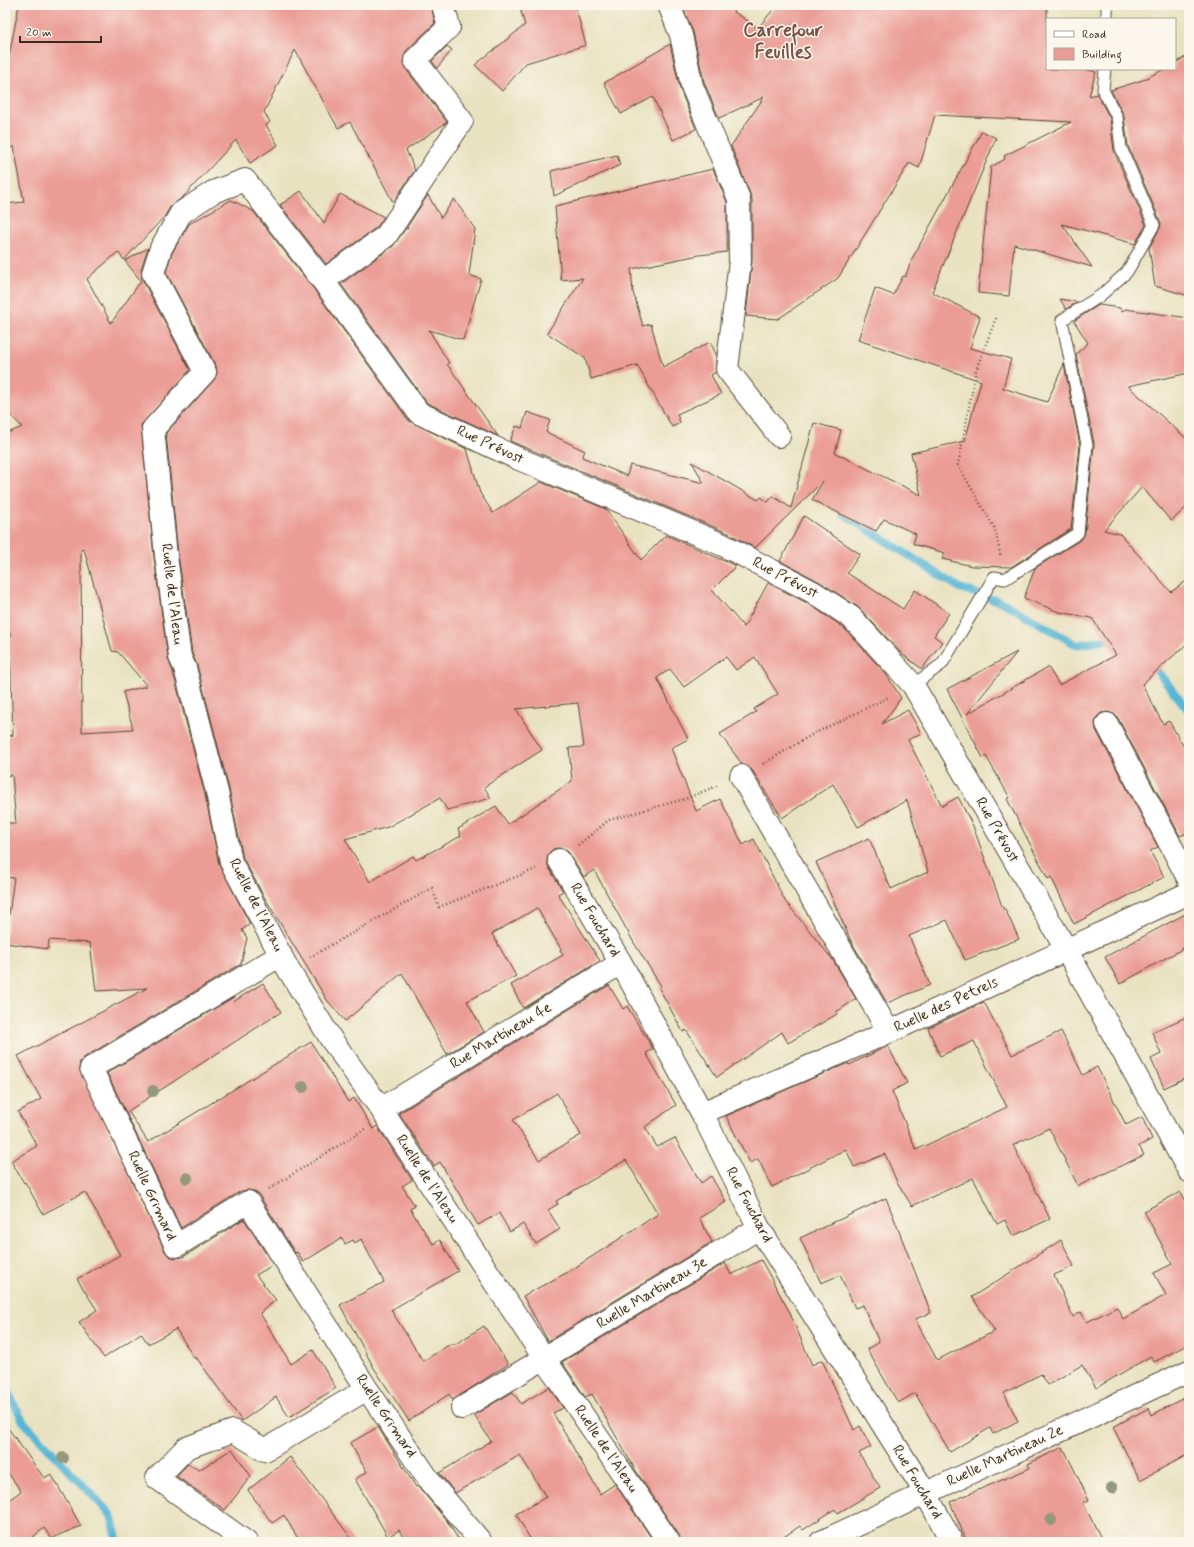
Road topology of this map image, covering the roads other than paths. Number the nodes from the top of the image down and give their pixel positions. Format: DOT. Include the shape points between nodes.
graph roads {
  1 [pos="443,5"];
  2 [pos="669,5"];
  3 [pos="1107,5"];
  4 [pos="1107,18"];
  5 [pos="1105,70"];
  6 [pos="213,192"];
  7 [pos="323,281"];
  8 [pos="779,436"];
  9 [pos="913,685"];
  10 [pos="1107,724"];
  11 [pos="741,776"];
  12 [pos="559,860"];
  13 [pos="1189,880"];
  14 [pos="1189,893"];
  15 [pos="1066,949"];
  16 [pos="284,962"];
  17 [pos="621,963"];
  18 [pos="889,1032"];
  19 [pos="383,1112"];
  20 [pos="702,1113"];
  21 [pos="1189,1171"];
  22 [pos="759,1228"];
  23 [pos="544,1358"];
  24 [pos="1189,1371"];
  25 [pos="367,1389"];
  26 [pos="462,1408"];
  27 [pos="925,1492"];
  28 [pos="246,1542"];
  29 [pos="481,1542"];
  30 [pos="669,1542"];
  31 [pos="821,1542"];
  32 [pos="952,1542"];
  1 -- 7 [label="street" via="449,28 415,60 462,121 386,236"];
  2 -- 8 [label="street" via="681,35 692,86 739,199 740,261 727,369"];
  3 -- 4 [label="lane"];
  5 -- 9 [label="lane" via="1103,90 1117,117 1121,148 1154,225 1127,272 1100,296 1062,320 1087,445 1078,533 1000,578 969,620 942,664"];
  6 -- 7 [label="street, Rue Prévost" via="245,180"];
  6 -- 16 [label="street, Ruelle de l'Aleau" via="181,213 161,248 153,273 205,372 154,429 166,556 180,658 185,668 215,784 231,862"];
  7 -- 9 [label="street, Rue Prévost" via="419,412 519,459 723,545 813,592 851,617"];
  9 -- 15 [label="street, Rue Prévost"];
  10 -- 13 [label="street"];
  11 -- 18 [label="street"];
  12 -- 17 [label="street, Rue Fouchard"];
  14 -- 15 [label="street, Ruelle des Petrels"];
  15 -- 18 [label="street, Ruelle des Petrels"];
  15 -- 21 [label="street, Rue Prévost"];
  16 -- 19 [label="street, Ruelle de l'Aleau" via="331,1039"];
  16 -- 25 [label="street, Ruelle Grimard" via="91,1068 176,1246 248,1202"];
  17 -- 19 [label="street, Rue Martineau 4e"];
  17 -- 20 [label="street, Rue Fouchard"];
  18 -- 20 [label="street, Ruelle des Petrels"];
  19 -- 23 [label="street, Ruelle de l'Aleau"];
  20 -- 22 [label="street, Rue Fouchard"];
  22 -- 23 [label="street, Ruelle Martineau 3e"];
  22 -- 27 [label="street, Rue Fouchard"];
  23 -- 26 [label="street, Ruelle Martineau 3e"];
  23 -- 30 [label="street, Ruelle de l'Aleau"];
  24 -- 27 [label="street, Ruelle Martineau 2e"];
  25 -- 28 [label="street" via="265,1450 233,1431 186,1448 157,1478"];
  25 -- 29 [label="street, Ruelle Grimard" via="431,1483"];
  27 -- 31 [label="street, Ruelle Martineau 2e"];
  27 -- 32 [label="street, Rue Fouchard"];
}
